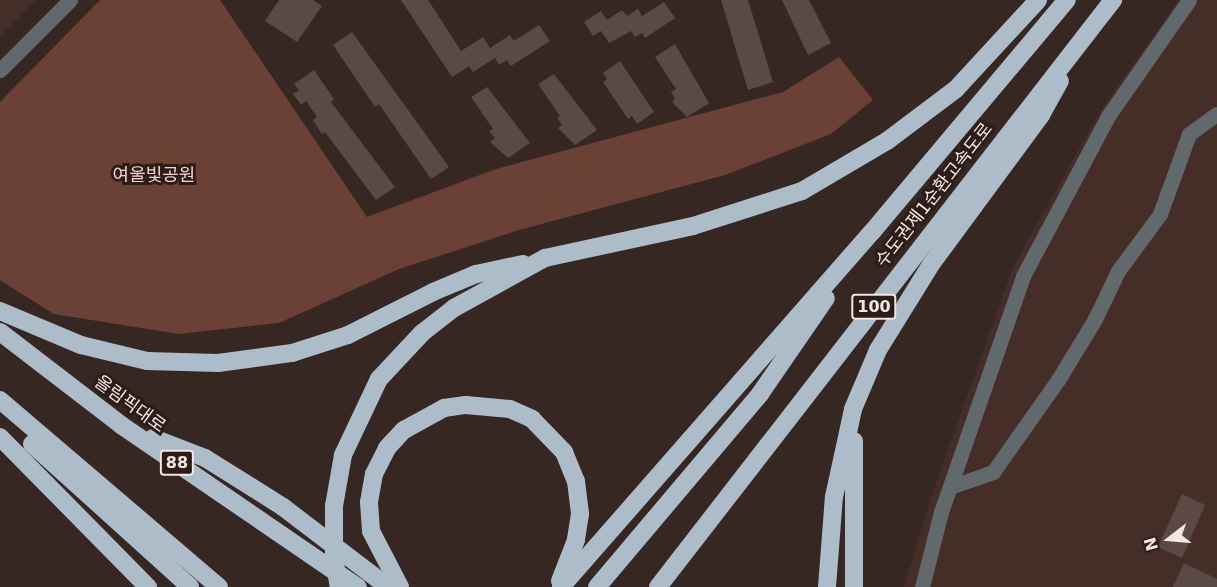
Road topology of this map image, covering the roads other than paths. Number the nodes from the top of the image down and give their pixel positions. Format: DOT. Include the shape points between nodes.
graph roads {
  1 [pos="70,0"];
  2 [pos="1038,0"];
  3 [pos="1067,0"];
  4 [pos="1113,0"];
  5 [pos="1189,0"];
  6 [pos="1090,27"];
  7 [pos="0,70"];
  8 [pos="1217,114"];
  9 [pos="872,232"];
  10 [pos="545,258"];
  11 [pos="0,310"];
  12 [pos="0,332"];
  13 [pos="0,400"];
  14 [pos="853,409"];
  15 [pos="0,414"];
  16 [pos="121,425"];
  17 [pos="0,437"];
  18 [pos="950,487"];
  19 [pos="148,587"];
  20 [pos="190,587"];
  21 [pos="219,587"];
  22 [pos="339,587"];
  23 [pos="358,587"];
  24 [pos="388,587"];
  25 [pos="400,587"];
  26 [pos="559,587"];
  27 [pos="597,587"];
  28 [pos="658,587"];
  29 [pos="827,587"];
  30 [pos="854,587"];
  31 [pos="922,587"];
  1 -- 7 [label="street"];
  2 -- 10 [label="highway" via="956,89 887,141 802,191 693,226"];
  3 -- 9 [label="highway, 수도권제1순환고속도로 / 100"];
  4 -- 6 [label="highway, 수도권제1순환고속도로 / 100"];
  5 -- 18 [label="street" via="1108,116 1023,276"];
  6 -- 14 [label="highway" via="1041,115 932,263 884,340"];
  6 -- 28 [label="highway, 수도권제1순환고속도로 / 100"];
  8 -- 18 [label="street" via="1189,134 1160,214 1118,271 1058,380 993,472"];
  9 -- 26 [label="highway, 수도권제1순환고속도로 / 100"];
  9 -- 27 [label="highway, 수도권제1순환고속도로 / 100" via="760,394"];
  10 -- 11 [label="highway" via="477,274 348,335 292,353 218,363 147,361 81,345"];
  10 -- 22 [label="highway, bridge" via="454,308 422,333 379,379 343,455 334,506 334,557"];
  12 -- 16 [label="highway, 올림픽대로 / 88"];
  13 -- 21 [label="highway"];
  14 -- 29 [label="highway" via="834,497"];
  14 -- 30 [label="highway"];
  15 -- 20 [label="highway"];
  16 -- 23 [label="highway, 올림픽대로 / 88"];
  16 -- 24 [label="highway" via="205,459 284,507"];
  17 -- 19 [label="highway"];
  18 -- 31 [label="street"];
  25 -- 26 [label="highway" via="371,531 369,502 374,474 387,448 404,430 444,408 466,405 510,409 532,419 564,452 576,481 580,514 576,540"];
}
